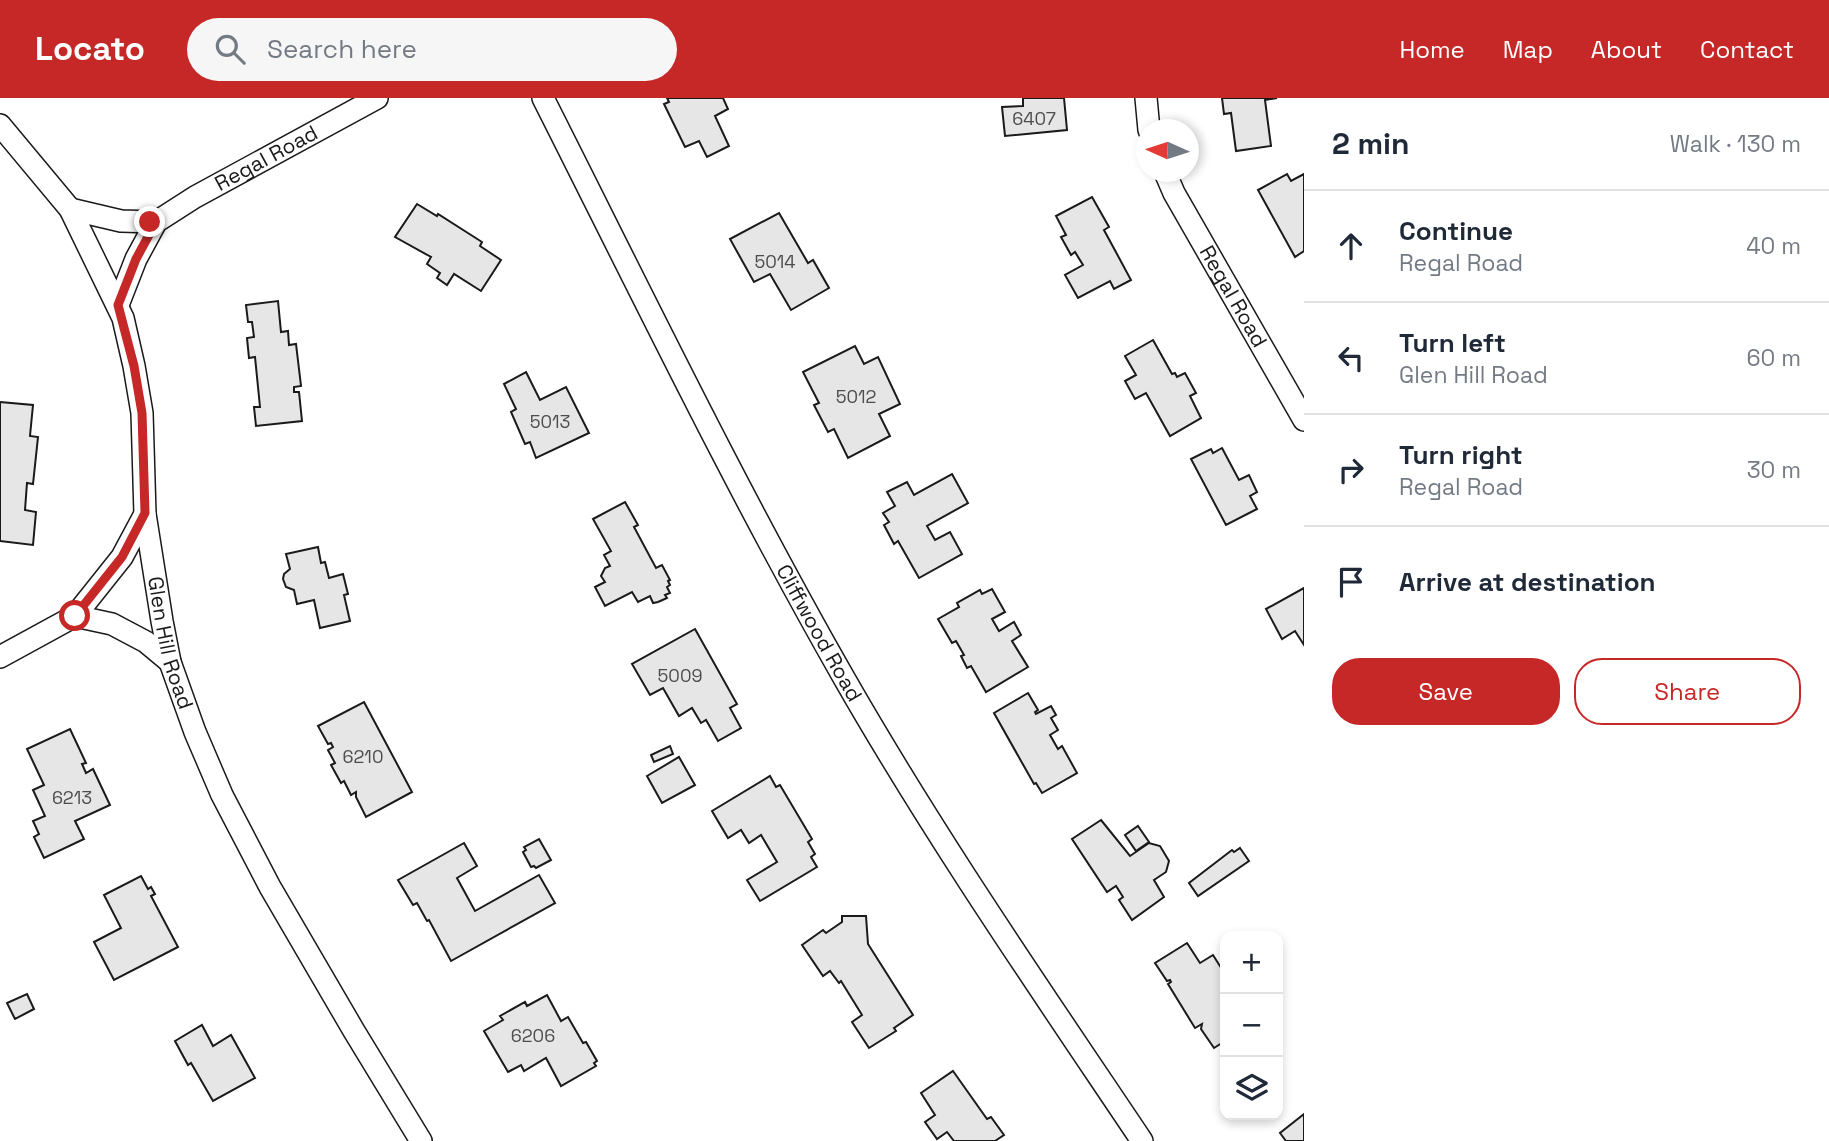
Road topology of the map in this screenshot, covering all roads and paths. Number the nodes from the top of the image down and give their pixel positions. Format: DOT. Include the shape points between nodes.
graph roads {
  1 [pos="377,98"];
  2 [pos="543,98"];
  3 [pos="1146,98"];
  4 [pos="1148,119"];
  5 [pos="0,125"];
  6 [pos="1169,182"];
  7 [pos="71,209"];
  8 [pos="156,222"];
  9 [pos="118,305"];
  10 [pos="1304,420"];
  11 [pos="145,513"];
  12 [pos="75,616"];
  13 [pos="0,657"];
  14 [pos="170,662"];
  15 [pos="421,1141"];
  16 [pos="1142,1141"];
  1 -- 8 [label="street, Regal Road"];
  2 -- 16 [label="street, Cliffwood Road" via="755,516 844,679 1008,942"];
  3 -- 4 [label="street"];
  5 -- 7 [label="street, Glen Hill Road"];
  6 -- 10 [label="street, Regal Road"];
  7 -- 8 [label="street" via="121,221"];
  7 -- 9 [label="street, Glen Hill Road"];
  8 -- 9 [label="street, Regal Road"];
  9 -- 11 [label="street, Glen Hill Road" via="142,413"];
  11 -- 12 [label="street" via="122,557"];
  11 -- 14 [label="street, Glen Hill Road"];
  12 -- 13 [label="street"];
  12 -- 14 [label="street" via="112,624 146,642"];
  14 -- 15 [label="street, Glen Hill Road" via="222,795 270,887"];
}
